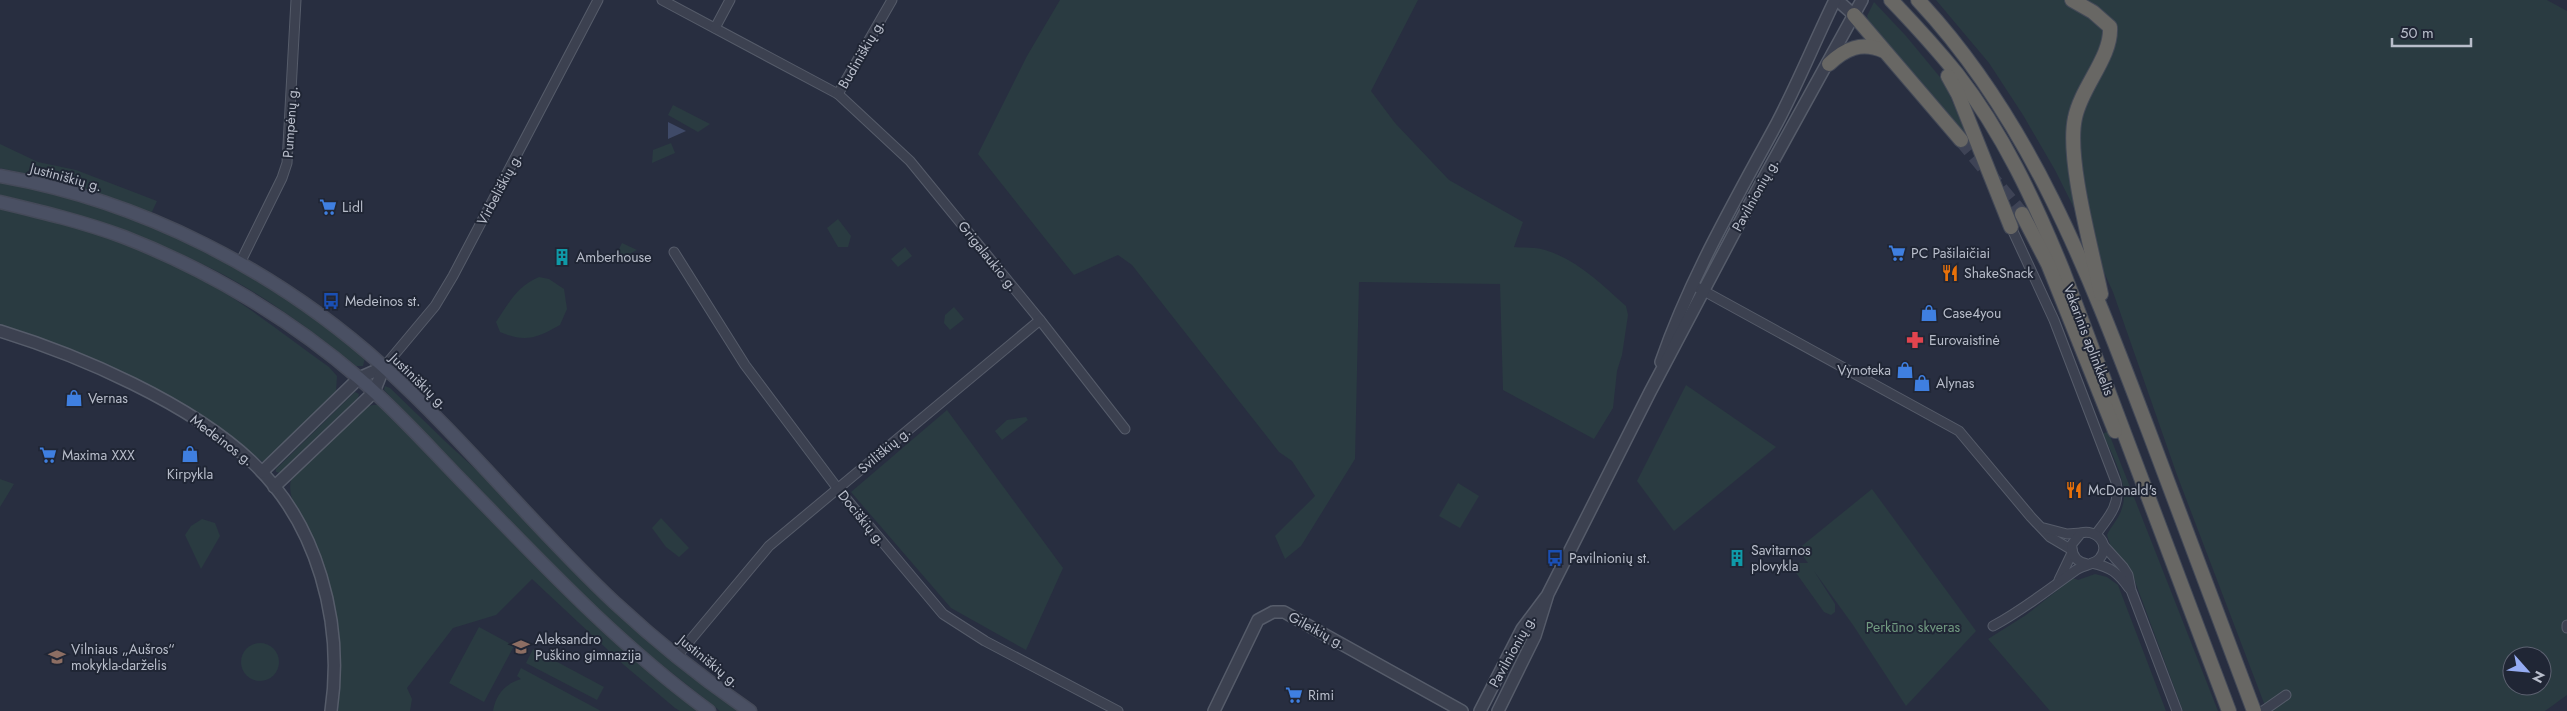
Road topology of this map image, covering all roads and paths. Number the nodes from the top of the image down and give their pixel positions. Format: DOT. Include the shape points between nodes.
graph roads {
  1 [pos="296,0"];
  2 [pos="598,0"];
  3 [pos="662,0"];
  4 [pos="730,0"];
  5 [pos="892,0"];
  6 [pos="1836,0"];
  7 [pos="1846,0"];
  8 [pos="1862,0"];
  9 [pos="1891,0"];
  10 [pos="1918,0"];
  11 [pos="2072,0"];
  12 [pos="1854,15"];
  13 [pos="715,28"];
  14 [pos="1884,51"];
  15 [pos="1828,64"];
  16 [pos="1954,78"];
  17 [pos="838,94"];
  18 [pos="1961,140"];
  19 [pos="0,176"];
  20 [pos="0,202"];
  21 [pos="2022,214"];
  22 [pos="2011,227"];
  23 [pos="674,252"];
  24 [pos="240,263"];
  25 [pos="1693,285"];
  26 [pos="1704,291"];
  27 [pos="1040,320"];
  28 [pos="2107,321"];
  29 [pos="0,331"];
  30 [pos="384,367"];
  31 [pos="359,378"];
  32 [pos="374,392"];
  33 [pos="1650,392"];
  34 [pos="1125,429"];
  35 [pos="262,472"];
  36 [pos="274,487"];
  37 [pos="838,489"];
  38 [pos="2044,528"];
  39 [pos="2081,533"];
  40 [pos="2096,534"];
  41 [pos="2165,540"];
  42 [pos="2104,546"];
  43 [pos="2072,551"];
  44 [pos="2089,564"];
  45 [pos="2059,580"];
  46 [pos="2131,590"];
  47 [pos="1548,594"];
  48 [pos="1992,626"];
  49 [pos="677,656"];
  50 [pos="2286,695"];
  51 [pos="331,711"];
  52 [pos="709,711"];
  53 [pos="750,711"];
  54 [pos="1118,711"];
  55 [pos="1214,711"];
  56 [pos="1462,711"];
  57 [pos="1480,711"];
  58 [pos="1498,711"];
  59 [pos="2177,711"];
  60 [pos="2229,711"];
  61 [pos="2254,711"];
  62 [pos="2263,711"];
  1 -- 24 [label="street, Pumpėnų g." via="287,163"];
  2 -- 30 [label="street, Virbeliškių g." via="453,276 435,306"];
  3 -- 13 [label="street"];
  4 -- 13 [label="street"];
  5 -- 17 [label="street, Budiniškių g."];
  6 -- 12 [label="street"];
  6 -- 25 [label="street, Pavilnionių g." via="1797,84"];
  7 -- 12 [label="street"];
  8 -- 12 [label="street, Pavilnionių g."];
  9 -- 16 [label="highway, Vakarinis aplinkkelis" via="1930,42"];
  10 -- 28 [label="highway, Vakarinis aplinkkelis" via="1971,64 2008,117 2043,180"];
  11 -- 28 [label="highway" via="2110,26 2107,48 2079,102 2073,134 2078,180"];
  12 -- 14 [label="highway"];
  12 -- 15 [label="street, Pavilnionių g."];
  13 -- 17 [label="street, Budiniškių g."];
  14 -- 15 [label="highway" via="1873,46 1850,48"];
  14 -- 18 [label="highway"];
  15 -- 26 [label="street, Pavilnionių g."];
  16 -- 22 [label="highway"];
  16 -- 41 [label="highway, Vakarinis aplinkkelis" via="1996,132 2042,221"];
  17 -- 27 [label="street, Grigalaukio g." via="910,162"];
  19 -- 24 [label="main road, Justiniškių g." via="43,184 103,202 177,232"];
  20 -- 31 [label="main road" via="124,237 187,266 266,310 317,344"];
  21 -- 41 [label="highway" via="2048,264 2138,490"];
  22 -- 40 [label="street" via="2054,320 2116,482 2118,498 2115,506"];
  23 -- 37 [label="street, Dociškių g." via="732,348"];
  24 -- 30 [label="main road, Justiniškių g." via="335,326"];
  25 -- 26 [label="street"];
  25 -- 33 [label="street, Pavilnionių g." via="1672,328"];
  26 -- 33 [label="street, Pavilnionių g."];
  26 -- 38 [label="street" via="1959,431 2031,517"];
  27 -- 34 [label="street, Grigalaukio g."];
  27 -- 37 [label="street, Sviliškių g."];
  28 -- 61 [label="highway, Vakarinis aplinkkelis"];
  29 -- 35 [label="street, Medeinos g." via="86,364 172,406 220,436"];
  30 -- 31 [label="street"];
  30 -- 32 [label="street"];
  30 -- 49 [label="main road, Justiniškių g." via="614,602"];
  31 -- 32 [label="main road"];
  31 -- 35 [label="street"];
  32 -- 36 [label="street"];
  32 -- 52 [label="main road" via="593,615"];
  33 -- 47 [label="street, Pavilnionių g."];
  35 -- 36 [label="street, Medeinos g."];
  36 -- 51 [label="street, Medeinos g." via="308,543 327,598 335,654"];
  37 -- 49 [label="street, Sviliškių g." via="769,546"];
  37 -- 54 [label="street, Dociškių g." via="943,614 985,642"];
  38 -- 39 [label="street" via="2067,534"];
  38 -- 43 [label="street" via="2050,537"];
  39 -- 40 [label="street"];
  39 -- 43 [label="street" via="2074,540"];
  40 -- 42 [label="street"];
  41 -- 60 [label="highway, Vakarinis aplinkkelis"];
  42 -- 44 [label="street" via="2101,557"];
  42 -- 46 [label="street" via="2124,567"];
  43 -- 44 [label="street" via="2076,560"];
  43 -- 45 [label="street"];
  44 -- 45 [label="street"];
  44 -- 46 [label="street" via="2108,567 2118,573"];
  45 -- 48 [label="street" via="2030,604"];
  46 -- 59 [label="street"];
  47 -- 57 [label="street, Pavilnionių g." via="1522,630"];
  47 -- 58 [label="street, Pavilnionių g." via="1535,636"];
  49 -- 53 [label="main road, Justiniškių g."];
  50 -- 62 [label="street"];
  55 -- 56 [label="street, Gileikių g." via="1258,620 1274,612 1284,612"];
}
